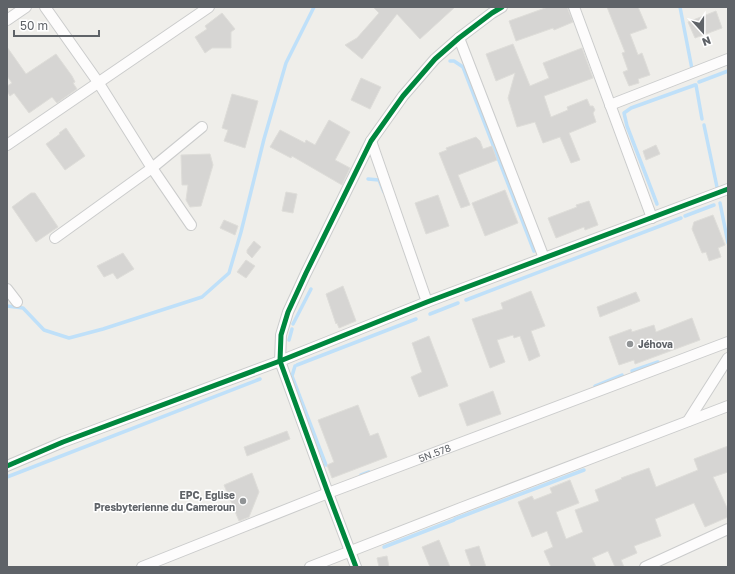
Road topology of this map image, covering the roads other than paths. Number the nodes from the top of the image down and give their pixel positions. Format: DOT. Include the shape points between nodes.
graph roads {
  1 [pos="26,7"];
  2 [pos="45,7"];
  3 [pos="209,7"];
  4 [pos="502,7"];
  5 [pos="574,7"];
  6 [pos="7,20"];
  7 [pos="459,38"];
  8 [pos="728,59"];
  9 [pos="98,82"];
  10 [pos="610,105"];
  11 [pos="202,127"];
  12 [pos="371,141"];
  13 [pos="7,145"];
  14 [pos="152,168"];
  15 [pos="728,189"];
  16 [pos="652,218"];
  17 [pos="191,225"];
  18 [pos="55,238"];
  19 [pos="544,258"];
  20 [pos="7,289"];
  21 [pos="17,302"];
  22 [pos="427,302"];
  23 [pos="728,342"];
  24 [pos="728,358"];
  25 [pos="280,361"];
  26 [pos="728,406"];
  27 [pos="688,421"];
  28 [pos="7,466"];
  29 [pos="328,493"];
  30 [pos="728,529"];
  31 [pos="350,552"];
  32 [pos="142,567"];
  33 [pos="310,567"];
  34 [pos="356,567"];
  35 [pos="645,567"];
  1 -- 6 [label="street"];
  2 -- 9 [label="street"];
  3 -- 9 [label="street"];
  4 -- 7 [label="street"];
  5 -- 10 [label="street"];
  7 -- 12 [label="street" via="435,59 403,96"];
  7 -- 19 [label="street"];
  8 -- 10 [label="street"];
  9 -- 13 [label="street"];
  9 -- 14 [label="street"];
  10 -- 16 [label="street"];
  11 -- 14 [label="street"];
  12 -- 22 [label="street"];
  12 -- 25 [label="street" via="288,312 281,335"];
  14 -- 17 [label="street"];
  14 -- 18 [label="street"];
  15 -- 16 [label="street"];
  16 -- 19 [label="street"];
  19 -- 22 [label="street"];
  20 -- 21 [label="street"];
  22 -- 25 [label="street"];
  23 -- 29 [label="street, 5N.578"];
  24 -- 27 [label="street"];
  25 -- 28 [label="street" via="63,442"];
  25 -- 29 [label="street"];
  26 -- 27 [label="street"];
  27 -- 31 [label="street"];
  29 -- 31 [label="street"];
  29 -- 32 [label="street, 5N.578"];
  30 -- 35 [label="street"];
  31 -- 33 [label="street"];
  31 -- 34 [label="street"];
}
